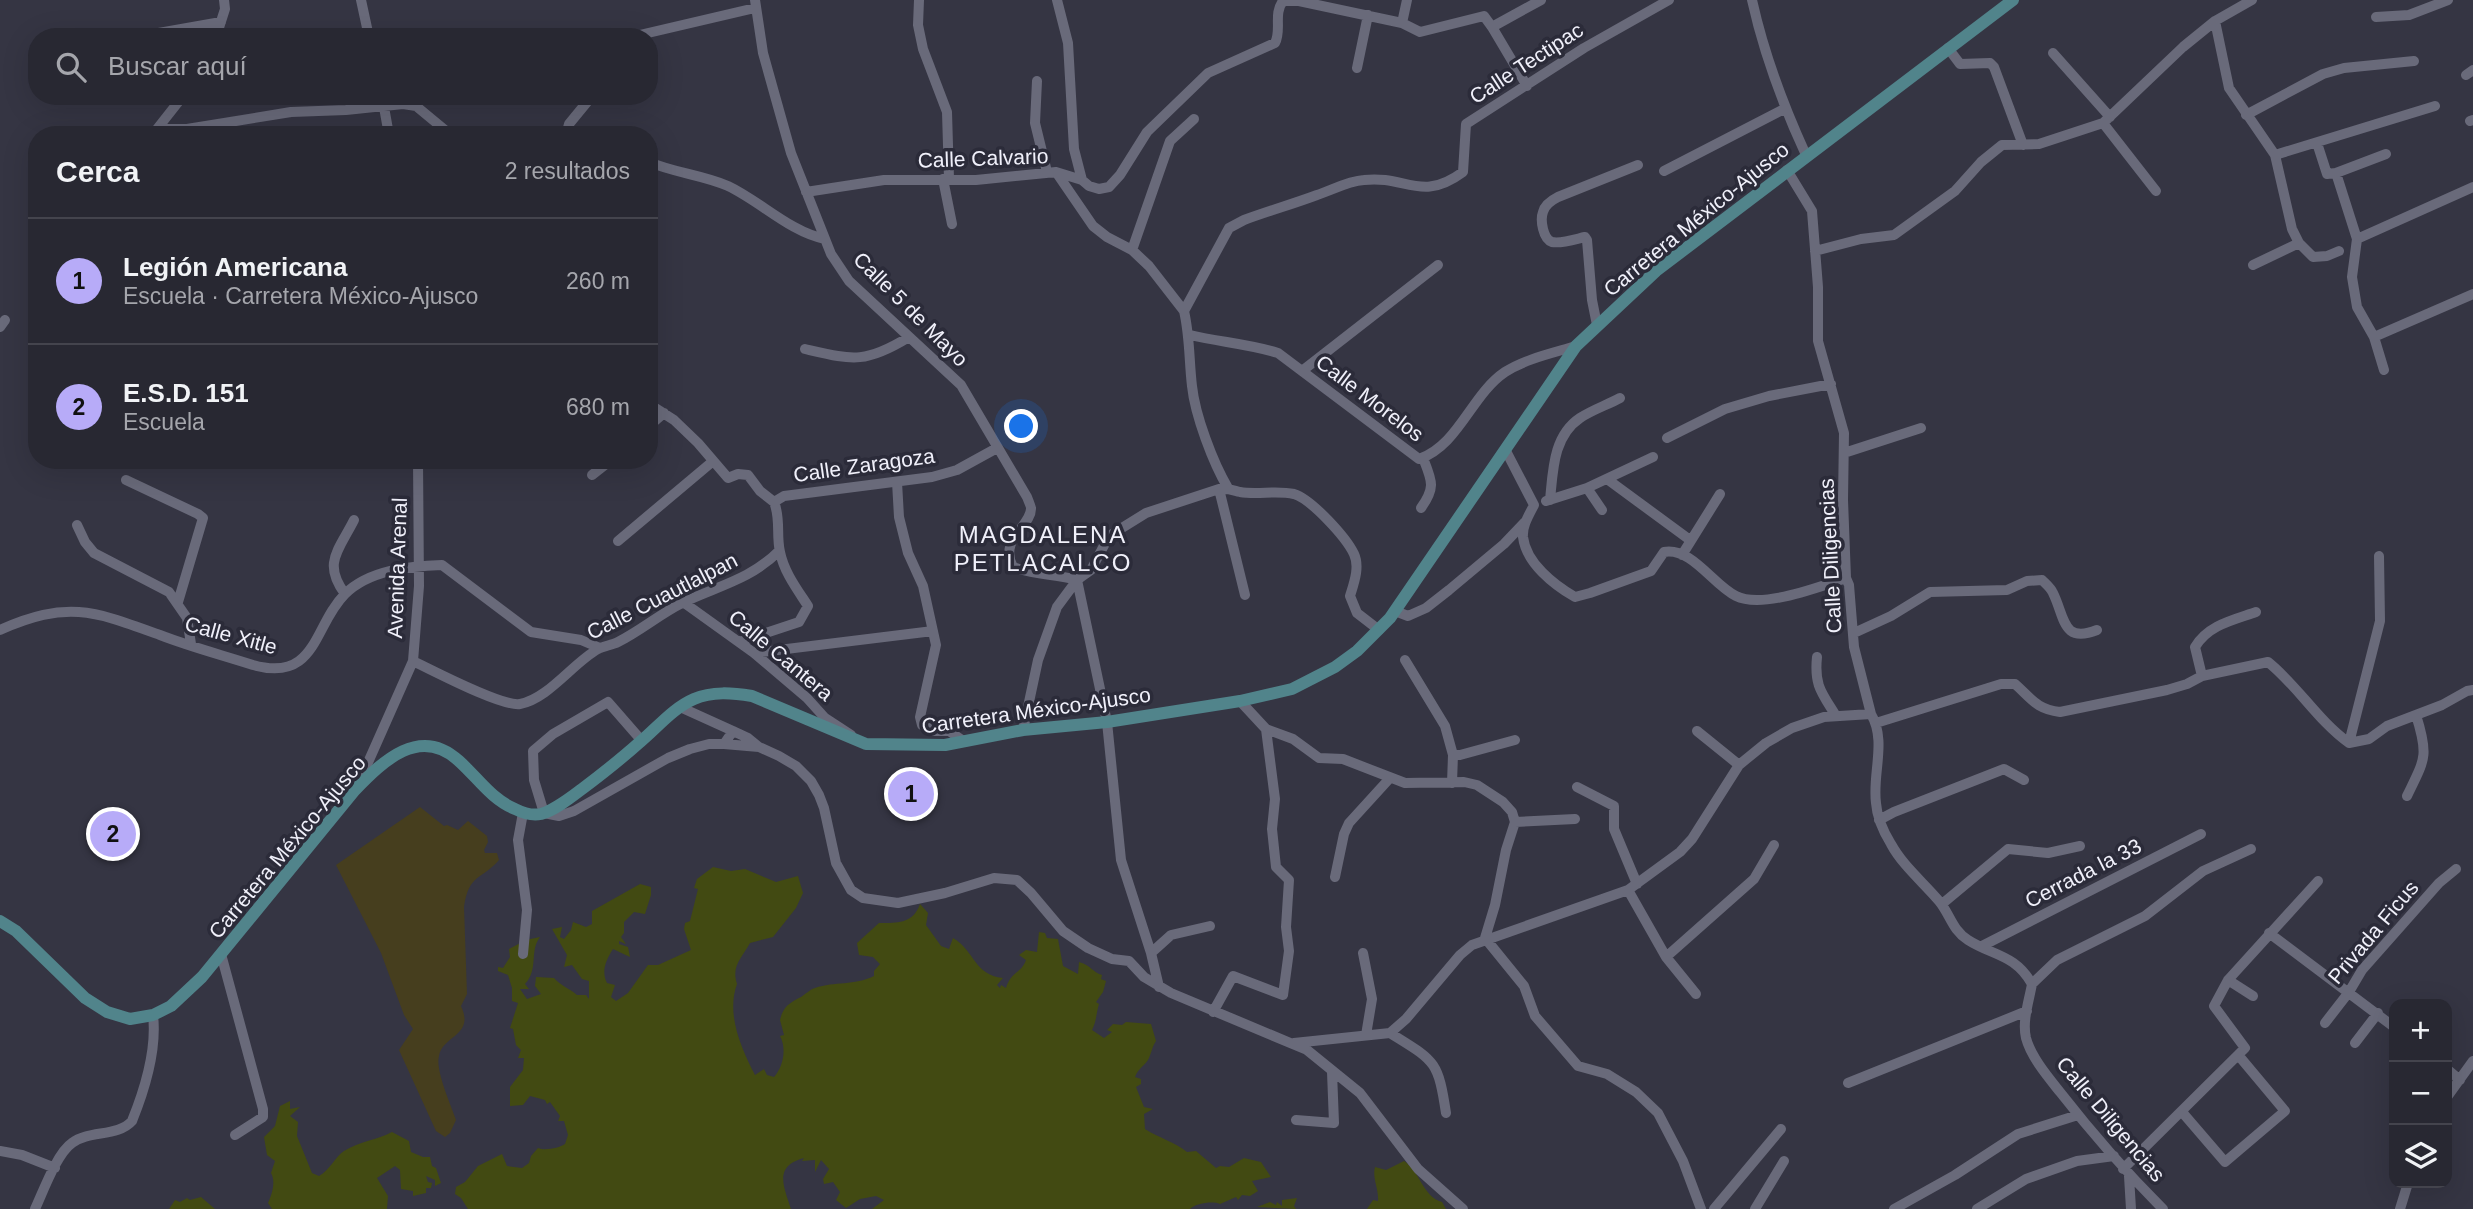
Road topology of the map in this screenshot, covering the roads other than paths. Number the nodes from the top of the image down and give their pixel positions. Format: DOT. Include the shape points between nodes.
graph roads {
  1 [pos="224,0"];
  2 [pos="360,0"];
  3 [pos="919,0"];
  4 [pos="1057,0"];
  5 [pos="1407,0"];
  6 [pos="1541,0"];
  7 [pos="1669,0"];
  8 [pos="1752,0"];
  9 [pos="2013,0"];
  10 [pos="2252,0"];
  11 [pos="2448,0"];
  12 [pos="1283,1"];
  13 [pos="755,4"];
  14 [pos="1368,15"];
  15 [pos="2376,17"];
  16 [pos="2215,21"];
  17 [pos="221,22"];
  18 [pos="1402,23"];
  19 [pos="1492,26"];
  20 [pos="187,28"];
  21 [pos="219,28"];
  22 [pos="367,28"];
  23 [pos="658,31"];
  24 [pos="1948,48"];
  25 [pos="2053,53"];
  26 [pos="2414,61"];
  27 [pos="1357,68"];
  28 [pos="1037,81"];
  29 [pos="1527,86"];
  30 [pos="176,105"];
  31 [pos="350,105"];
  32 [pos="384,105"];
  33 [pos="410,105"];
  34 [pos="585,105"];
  35 [pos="2435,106"];
  36 [pos="1784,109"];
  37 [pos="2246,115"];
  38 [pos="1194,119"];
  39 [pos="2106,120"];
  40 [pos="160,126"];
  41 [pos="205,126"];
  42 [pos="387,126"];
  43 [pos="440,126"];
  44 [pos="568,126"];
  45 [pos="2316,143"];
  46 [pos="2023,145"];
  47 [pos="2386,154"];
  48 [pos="1806,155"];
  49 [pos="2275,155"];
  50 [pos="1637,165"];
  51 [pos="658,166"];
  52 [pos="1787,170"];
  53 [pos="1664,171"];
  54 [pos="1051,172"];
  55 [pos="2336,173"];
  56 [pos="946,179"];
  57 [pos="1082,180"];
  58 [pos="2473,187"];
  59 [pos="2157,191"];
  60 [pos="806,192"];
  61 [pos="952,224"];
  62 [pos="825,239"];
  63 [pos="2357,239"];
  64 [pos="2299,243"];
  65 [pos="1132,250"];
  66 [pos="1815,251"];
  67 [pos="2339,251"];
  68 [pos="1438,265"];
  69 [pos="2253,265"];
  70 [pos="2473,295"];
  71 [pos="1184,311"];
  72 [pos="1597,325"];
  73 [pos="1190,335"];
  74 [pos="909,337"];
  75 [pos="2374,337"];
  76 [pos="1576,346"];
  77 [pos="805,349"];
  78 [pos="2384,369"];
  79 [pos="1302,371"];
  80 [pos="1831,384"];
  81 [pos="1620,398"];
  82 [pos="658,409"];
  83 [pos="664,413"];
  84 [pos="658,418"];
  85 [pos="1921,428"];
  86 [pos="1667,438"];
  87 [pos="997,447"];
  88 [pos="1506,451"];
  89 [pos="1844,453"];
  90 [pos="1653,457"];
  91 [pos="1423,458"];
  92 [pos="712,461"];
  93 [pos="418,469"];
  94 [pos="600,469"];
  95 [pos="592,475"];
  96 [pos="1607,479"];
  97 [pos="126,480"];
  98 [pos="897,482"];
  99 [pos="1587,488"];
  100 [pos="1224,489"];
  101 [pos="1720,494"];
  102 [pos="1550,500"];
  103 [pos="774,502"];
  104 [pos="1534,505"];
  105 [pos="1421,508"];
  106 [pos="1602,510"];
  107 [pos="354,520"];
  108 [pos="1525,522"];
  109 [pos="77,525"];
  110 [pos="1690,540"];
  111 [pos="618,541"];
  112 [pos="779,551"];
  113 [pos="1682,555"];
  114 [pos="2379,556"];
  115 [pos="418,565"];
  116 [pos="1846,578"];
  117 [pos="1077,580"];
  118 [pos="345,594"];
  119 [pos="1245,595"];
  120 [pos="178,602"];
  121 [pos="684,602"];
  122 [pos="1395,611"];
  123 [pos="2256,612"];
  124 [pos="0,630"];
  125 [pos="1379,630"];
  126 [pos="2097,630"];
  127 [pos="933,631"];
  128 [pos="1854,633"];
  129 [pos="739,642"];
  130 [pos="191,644"];
  131 [pos="600,648"];
  132 [pos="754,653"];
  133 [pos="1817,657"];
  134 [pos="1405,660"];
  135 [pos="413,661"];
  136 [pos="2202,676"];
  137 [pos="2473,690"];
  138 [pos="1240,701"];
  139 [pos="680,707"];
  140 [pos="2416,715"];
  141 [pos="1836,716"];
  142 [pos="1874,718"];
  143 [pos="1107,722"];
  144 [pos="1266,729"];
  145 [pos="1023,730"];
  146 [pos="1698,731"];
  147 [pos="733,732"];
  148 [pos="853,739"];
  149 [pos="1515,740"];
  150 [pos="642,741"];
  151 [pos="965,742"];
  152 [pos="2349,743"];
  153 [pos="724,744"];
  154 [pos="759,747"];
  155 [pos="1453,755"];
  156 [pos="1739,765"];
  157 [pos="1390,778"];
  158 [pos="2024,780"];
  159 [pos="1452,783"];
  160 [pos="1577,787"];
  161 [pos="355,790"];
  162 [pos="2407,796"];
  163 [pos="523,813"];
  164 [pos="544,813"];
  165 [pos="1575,819"];
  166 [pos="1879,820"];
  167 [pos="1515,822"];
  168 [pos="2201,834"];
  169 [pos="1774,845"];
  170 [pos="2080,846"];
  171 [pos="2251,849"];
  172 [pos="2456,869"];
  173 [pos="1335,877"];
  174 [pos="2318,881"];
  175 [pos="1632,887"];
  176 [pos="1942,904"];
  177 [pos="0,921"];
  178 [pos="1210,926"];
  179 [pos="2269,933"];
  180 [pos="1485,938"];
  181 [pos="1982,946"];
  182 [pos="1151,953"];
  183 [pos="1363,953"];
  184 [pos="221,954"];
  185 [pos="523,954"];
  186 [pos="1666,957"];
  187 [pos="2228,980"];
  188 [pos="2032,985"];
  189 [pos="1158,988"];
  190 [pos="2349,992"];
  191 [pos="1696,994"];
  192 [pos="2253,996"];
  193 [pos="2027,1011"];
  194 [pos="1213,1012"];
  195 [pos="2378,1013"];
  196 [pos="153,1015"];
  197 [pos="2325,1023"];
  198 [pos="2389,1023"];
  199 [pos="1390,1034"];
  200 [pos="1366,1035"];
  201 [pos="2356,1043"];
  202 [pos="1291,1044"];
  203 [pos="2239,1056"];
  204 [pos="2473,1062"];
  205 [pos="1332,1072"];
  206 [pos="2452,1073"];
  207 [pos="2460,1080"];
  208 [pos="1848,1083"];
  209 [pos="2452,1090"];
  210 [pos="2182,1111"];
  211 [pos="1446,1113"];
  212 [pos="2078,1115"];
  213 [pos="1296,1120"];
  214 [pos="1781,1129"];
  215 [pos="234,1135"];
  216 [pos="0,1151"];
  217 [pos="2114,1156"];
  218 [pos="1784,1161"];
  219 [pos="55,1168"];
  220 [pos="2126,1172"];
  221 [pos="2406,1188"];
  222 [pos="35,1209"];
  223 [pos="1463,1209"];
  224 [pos="1701,1209"];
  225 [pos="1714,1209"];
  226 [pos="1755,1209"];
  227 [pos="1894,1209"];
  228 [pos="1977,1209"];
  229 [pos="2131,1209"];
  230 [pos="2163,1209"];
  231 [pos="2400,1209"];
  1 -- 17 [label="street"];
  2 -- 22 [label="street"];
  3 -- 56 [label="street" via="923,49 947,112"];
  4 -- 57 [label="street" via="1068,43 1073,149"];
  5 -- 18 [label="street"];
  6 -- 19 [label="street"];
  7 -- 29 [label="street, Calle Tectipac"];
  8 -- 36 [label="street"];
  9 -- 24 [label="main road, Carretera México-Ajusco"];
  10 -- 16 [label="street"];
  11 -- 15 [label="street" via="2409,15"];
  12 -- 14 [label="street"];
  12 -- 57 [label="street" via="1272,46 1208,73 1147,132 1109,187 1099,190"];
  13 -- 23 [label="street" via="738,13"];
  13 -- 60 [label="street, Calle 5 de Mayo" via="763,53"];
  14 -- 18 [label="street"];
  14 -- 27 [label="street"];
  16 -- 37 [label="street" via="2229,88"];
  16 -- 39 [label="street"];
  17 -- 20 [label="street"];
  17 -- 21 [label="street"];
  18 -- 19 [label="street" via="1420,32 1483,16"];
  19 -- 29 [label="street"];
  24 -- 46 [label="street" via="1960,64 1993,66"];
  24 -- 48 [label="main road, Carretera México-Ajusco"];
  25 -- 39 [label="street"];
  26 -- 37 [label="street" via="2323,74"];
  28 -- 54 [label="street" via="1035,123"];
  29 -- 71 [label="street, Calle Tectipac" via="1466,124 1463,172 1440,186 1364,180 1236,223"];
  30 -- 40 [label="street"];
  31 -- 41 [label="street"];
  32 -- 42 [label="street"];
  33 -- 43 [label="street"];
  34 -- 44 [label="street"];
  35 -- 45 [label="street"];
  36 -- 48 [label="street"];
  36 -- 53 [label="street"];
  37 -- 49 [label="street"];
  38 -- 65 [label="street" via="1170,141"];
  39 -- 46 [label="street" via="2039,144"];
  39 -- 59 [label="street"];
  45 -- 49 [label="street"];
  45 -- 55 [label="street" via="2327,174"];
  46 -- 66 [label="street" via="2011,143 1996,150 1955,191 1894,234"];
  47 -- 55 [label="street"];
  48 -- 52 [label="main road, Carretera México-Ajusco"];
  49 -- 64 [label="street"];
  50 -- 72 [label="street" via="1559,197 1542,213 1548,240 1587,240"];
  51 -- 62 [label="street" via="726,186"];
  52 -- 66 [label="street, Calle Diligencias" via="1812,211"];
  52 -- 72 [label="main road, Carretera México-Ajusco" via="1650,275"];
  54 -- 56 [label="street, Calle Calvario"];
  54 -- 57 [label="street"];
  54 -- 65 [label="street, Calle Calvario" via="1093,226"];
  55 -- 63 [label="street"];
  56 -- 60 [label="street, Calle Calvario" via="884,180"];
  56 -- 61 [label="street"];
  58 -- 63 [label="street"];
  60 -- 62 [label="street, Calle 5 de Mayo"];
  62 -- 74 [label="street, Calle 5 de Mayo" via="849,281"];
  63 -- 75 [label="street" via="2352,277 2357,307"];
  64 -- 67 [label="street" via="2313,257"];
  64 -- 69 [label="street"];
  65 -- 71 [label="street, Calle Calvario"];
  66 -- 80 [label="street, Calle Diligencias" via="1818,341"];
  68 -- 79 [label="street"];
  70 -- 75 [label="street"];
  71 -- 73 [label="street"];
  72 -- 76 [label="main road, Carretera México-Ajusco"];
  73 -- 79 [label="street, Calle Morelos" via="1251,344 1278,353"];
  73 -- 100 [label="street" via="1192,388"];
  74 -- 77 [label="street" via="869,358"];
  74 -- 87 [label="street, Calle 5 de Mayo" via="961,385"];
  75 -- 78 [label="street"];
  76 -- 88 [label="main road, Carretera México-Ajusco"];
  76 -- 91 [label="street, Calle Morelos" via="1504,372 1460,425"];
  79 -- 91 [label="street, Calle Morelos" via="1419,460"];
  80 -- 86 [label="street" via="1725,409"];
  80 -- 89 [label="street, Calle Diligencias" via="1844,433"];
  81 -- 102 [label="street" via="1577,419 1558,444"];
  82 -- 83 [label="street"];
  83 -- 84 [label="street"];
  83 -- 92 [label="street"];
  85 -- 89 [label="street"];
  87 -- 98 [label="street, Calle Zaragoza" via="957,470"];
  87 -- 117 [label="street, Calle 5 de Mayo" via="1031,508 1012,540 1013,567"];
  88 -- 104 [label="street"];
  88 -- 122 [label="main road, Carretera México-Ajusco"];
  89 -- 116 [label="street, Calle Diligencias"];
  90 -- 96 [label="street"];
  91 -- 105 [label="street" via="1433,485"];
  92 -- 103 [label="street" via="727,478 748,475"];
  92 -- 111 [label="street"];
  93 -- 115 [label="street, Avenida Arenal"];
  94 -- 95 [label="street"];
  96 -- 99 [label="street"];
  96 -- 110 [label="street"];
  97 -- 120 [label="street" via="202,518"];
  98 -- 103 [label="street, Calle Zaragoza" via="784,496"];
  98 -- 127 [label="street" via="899,517"];
  99 -- 102 [label="street"];
  99 -- 106 [label="street"];
  100 -- 117 [label="street" via="1128,523 1109,536 1091,570"];
  100 -- 119 [label="street"];
  100 -- 125 [label="street" via="1290,493 1320,510 1354,554 1357,574 1350,596 1357,614"];
  101 -- 110 [label="street"];
  102 -- 104 [label="street"];
  103 -- 112 [label="street" via="779,514"];
  104 -- 108 [label="street"];
  107 -- 118 [label="street" via="332,564"];
  108 -- 113 [label="street" via="1523,537 1535,563 1575,597 1651,571 1664,552"];
  108 -- 122 [label="street" via="1426,608 1408,616"];
  109 -- 120 [label="street" via="94,553 169,592"];
  110 -- 113 [label="street"];
  112 -- 121 [label="street, Calle Cuautlalpan" via="731,584"];
  112 -- 129 [label="street" via="786,572 808,606 799,622"];
  113 -- 116 [label="street" via="1737,597 1758,600"];
  114 -- 152 [label="street" via="2380,621"];
  115 -- 118 [label="street, Calle Xitle" via="376,576"];
  115 -- 131 [label="street, Calle Xitle" via="442,565 530,632 582,640"];
  115 -- 135 [label="street, Avenida Arenal"];
  116 -- 128 [label="street, Calle Diligencias"];
  117 -- 143 [label="street"];
  117 -- 145 [label="street" via="1057,607 1043,644"];
  118 -- 130 [label="street, Calle Xitle" via="310,652 284,668 266,669"];
  120 -- 130 [label="street" via="187,618"];
  121 -- 129 [label="street, Calle Cantera"];
  121 -- 131 [label="street, Calle Cuautlalpan"];
  122 -- 125 [label="main road, Carretera México-Ajusco"];
  123 -- 136 [label="street" via="2201,636 2195,647"];
  124 -- 130 [label="street, Calle Xitle" via="39,615 83,612"];
  125 -- 138 [label="main road, Carretera México-Ajusco" via="1357,651 1312,680"];
  126 -- 128 [label="street" via="2083,635 2071,631 2052,590 2042,580 2007,590 1930,592"];
  127 -- 132 [label="street"];
  127 -- 151 [label="street" via="936,645 922,725 949,731"];
  128 -- 142 [label="street, Calle Diligencias"];
  129 -- 132 [label="street, Calle Cantera"];
  131 -- 135 [label="street, Calle Cuautlalpan" via="536,698 519,704 500,702"];
  132 -- 148 [label="street, Calle Cantera"];
  133 -- 141 [label="street" via="1815,676"];
  134 -- 155 [label="street" via="1444,726"];
  135 -- 161 [label="street, Avenida Arenal"];
  136 -- 142 [label="street" via="2167,690 2060,712 2035,705 2015,684 2001,684"];
  136 -- 152 [label="street" via="2268,662 2330,730"];
  137 -- 140 [label="street"];
  138 -- 143 [label="main road, Carretera México-Ajusco"];
  138 -- 144 [label="street"];
  139 -- 147 [label="street"];
  139 -- 148 [label="main road, Carretera México-Ajusco" via="710,694 736,693"];
  139 -- 150 [label="main road, Carretera México-Ajusco"];
  140 -- 152 [label="street" via="2369,739"];
  140 -- 162 [label="street" via="2425,744 2422,764"];
  141 -- 142 [label="street"];
  141 -- 156 [label="street" via="1792,728"];
  142 -- 166 [label="street, Calle Diligencias" via="1879,740 1875,802"];
  143 -- 145 [label="main road, Carretera México-Ajusco"];
  143 -- 182 [label="street" via="1121,860"];
  144 -- 157 [label="street" via="1293,739 1319,758 1343,759"];
  144 -- 194 [label="street" via="1275,799 1276,867 1289,880 1289,951 1283,995 1233,976"];
  145 -- 151 [label="main road, Carretera México-Ajusco"];
  146 -- 156 [label="street"];
  147 -- 153 [label="street"];
  147 -- 154 [label="street"];
  148 -- 151 [label="main road, Carretera México-Ajusco" via="881,746"];
  149 -- 155 [label="street"];
  150 -- 164 [label="main road, Carretera México-Ajusco"];
  150 -- 164 [label="street" via="608,702 553,734 533,751 534,780"];
  153 -- 154 [label="street"];
  153 -- 164 [label="street" via="709,744 668,758 574,811 559,816"];
  154 -- 189 [label="street" via="796,766 811,781 824,808 836,863 851,890 863,898 898,903 994,878 1017,880 1063,931 1112,959 1129,961"];
  155 -- 159 [label="street"];
  156 -- 175 [label="street" via="1692,839"];
  157 -- 159 [label="street" via="1405,783"];
  157 -- 173 [label="street" via="1349,823"];
  158 -- 166 [label="street" via="2004,769"];
  159 -- 167 [label="street" via="1477,785 1491,793"];
  160 -- 175 [label="street" via="1615,806 1614,829"];
  161 -- 163 [label="main road, Carretera México-Ajusco" via="395,754 426,746 458,759 498,800"];
  161 -- 184 [label="main road, Carretera México-Ajusco"];
  163 -- 164 [label="main road"];
  163 -- 185 [label="street" via="519,840 527,910"];
  165 -- 167 [label="street"];
  166 -- 176 [label="street, Calle Diligencias" via="1908,867"];
  167 -- 180 [label="street"];
  168 -- 181 [label="street, Cerrada la 33"];
  169 -- 186 [label="street" via="1754,879"];
  170 -- 176 [label="street" via="2048,853 2008,849"];
  171 -- 188 [label="street" via="2203,871 2145,916 2057,961"];
  172 -- 190 [label="street, Privada Ficus" via="2406,919"];
  174 -- 179 [label="street"];
  175 -- 180 [label="street"];
  175 -- 186 [label="street"];
  176 -- 181 [label="street, Calle Diligencias" via="1957,931"];
  177 -- 196 [label="main road" via="85,998 107,1012 130,1019"];
  178 -- 182 [label="street" via="1171,935"];
  179 -- 187 [label="street"];
  179 -- 190 [label="street"];
  180 -- 199 [label="street" via="1460,955"];
  180 -- 224 [label="street" via="1524,986 1535,1016 1578,1066 1607,1074 1658,1113"];
  181 -- 188 [label="street, Calle Diligencias" via="2015,963"];
  182 -- 189 [label="street"];
  183 -- 200 [label="street" via="1372,999"];
  184 -- 196 [label="main road, Carretera México-Ajusco" via="171,1006"];
  184 -- 215 [label="street" via="263,1109 263,1117"];
  186 -- 191 [label="street"];
  187 -- 192 [label="street"];
  187 -- 203 [label="street" via="2214,1006 2245,1048"];
  188 -- 193 [label="street, Calle Diligencias"];
  189 -- 194 [label="street"];
  190 -- 195 [label="street"];
  190 -- 197 [label="street, Privada Ficus"];
  193 -- 208 [label="street"];
  193 -- 212 [label="street, Calle Diligencias" via="2026,1037 2035,1057"];
  194 -- 202 [label="street"];
  195 -- 198 [label="street"];
  195 -- 201 [label="street"];
  196 -- 219 [label="street" via="149,1065 132,1121 73,1141"];
  199 -- 200 [label="street"];
  199 -- 211 [label="street" via="1434,1065 1441,1077"];
  200 -- 202 [label="street"];
  202 -- 205 [label="street" via="1307,1050"];
  203 -- 210 [label="street"];
  203 -- 210 [label="street" via="2285,1111 2225,1162"];
  204 -- 207 [label="street"];
  205 -- 213 [label="street" via="1334,1123"];
  205 -- 223 [label="street" via="1360,1093 1418,1169"];
  206 -- 207 [label="street"];
  207 -- 209 [label="street"];
  210 -- 220 [label="street"];
  212 -- 217 [label="street, Calle Diligencias"];
  212 -- 227 [label="street" via="2018,1134"];
  214 -- 225 [label="street"];
  216 -- 219 [label="street"];
  217 -- 220 [label="street, Calle Diligencias"];
  217 -- 228 [label="street" via="2077,1161 2026,1179"];
  218 -- 226 [label="street"];
  219 -- 222 [label="street"];
  220 -- 229 [label="street"];
  220 -- 230 [label="street, Calle Diligencias"];
  221 -- 231 [label="street"];
}
